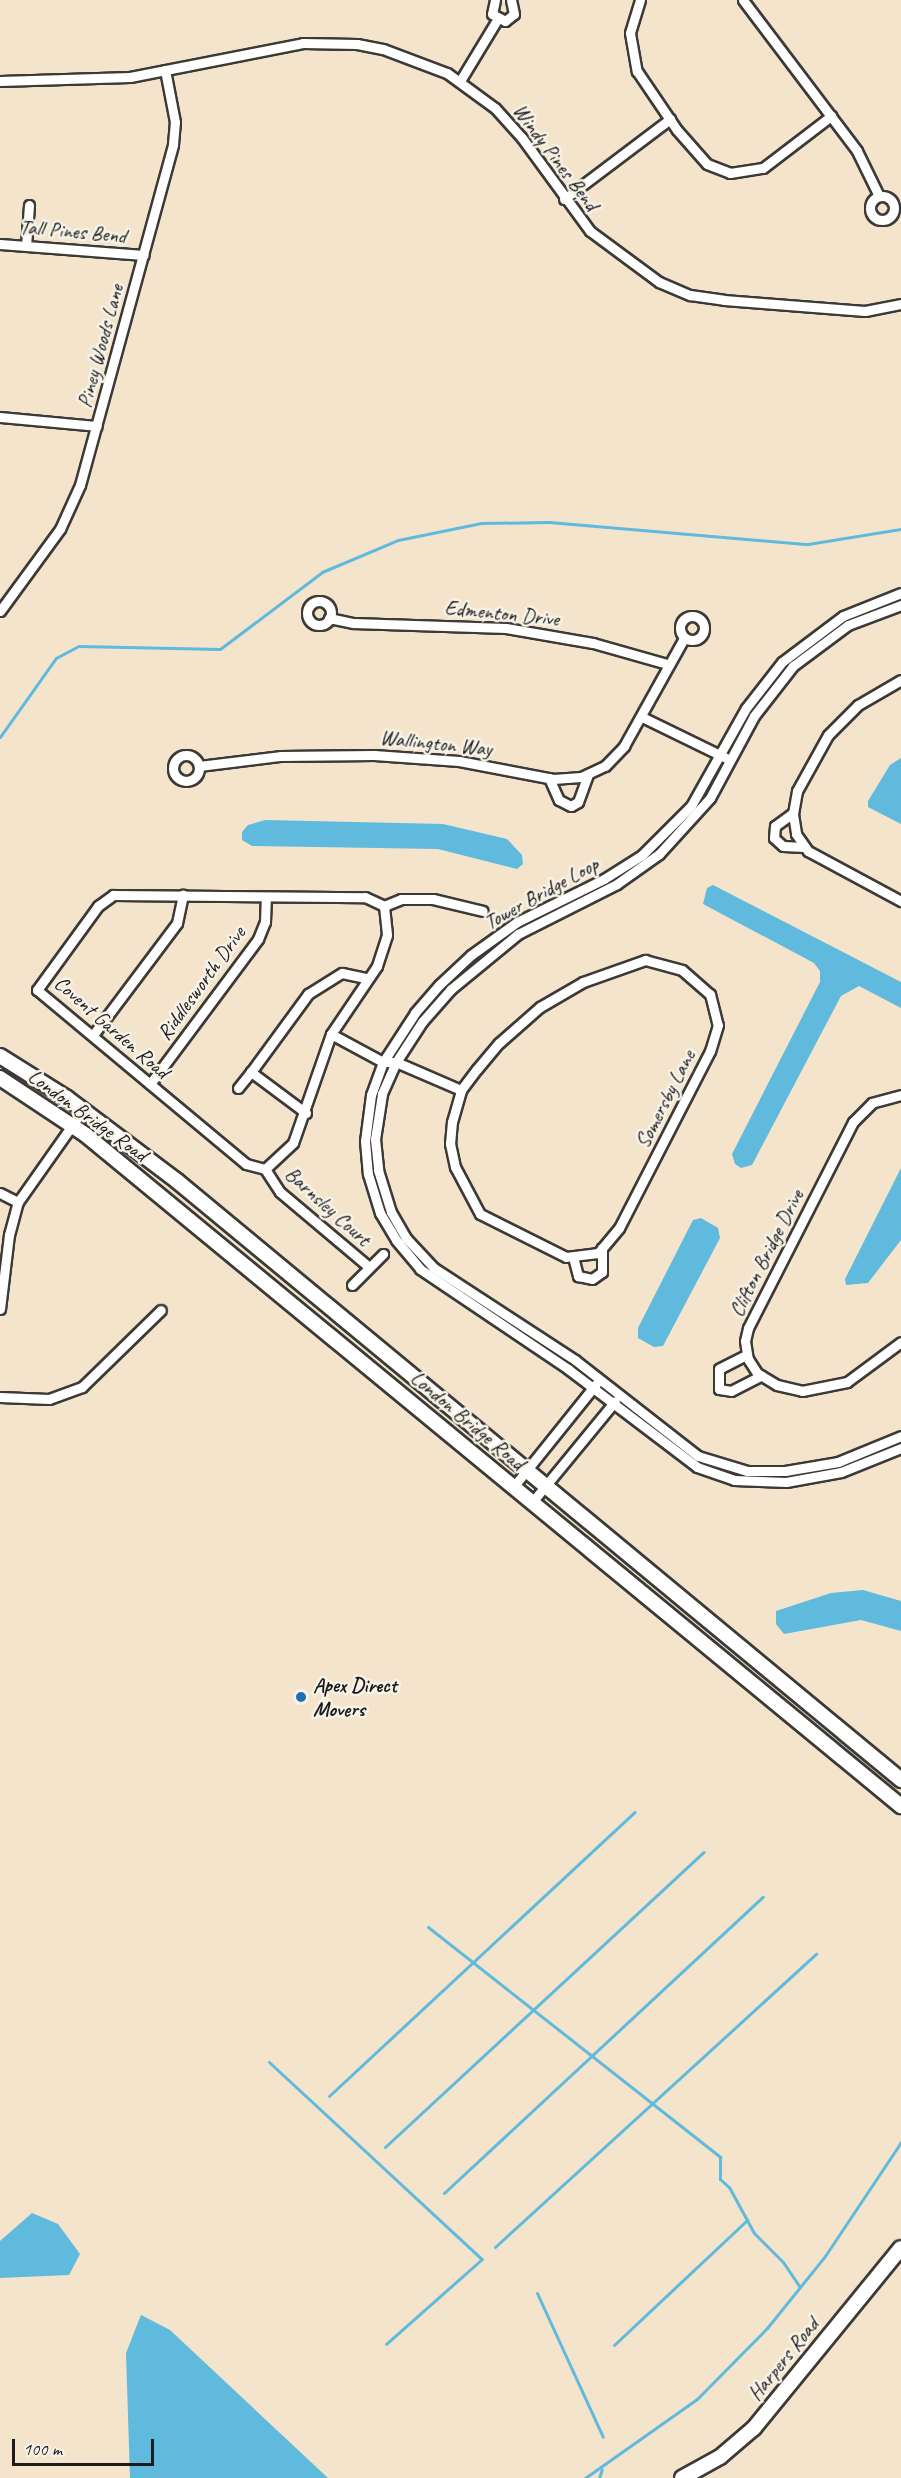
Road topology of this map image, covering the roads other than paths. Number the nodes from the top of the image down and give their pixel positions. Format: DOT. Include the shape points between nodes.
graph roads {
  1 [pos="495,0"];
  2 [pos="511,0"];
  3 [pos="640,0"];
  4 [pos="743,0"];
  5 [pos="497,20"];
  6 [pos="165,70"];
  7 [pos="0,81"];
  8 [pos="460,81"];
  9 [pos="831,116"];
  10 [pos="670,119"];
  11 [pos="879,196"];
  12 [pos="564,199"];
  13 [pos="29,205"];
  14 [pos="0,244"];
  15 [pos="26,246"];
  16 [pos="144,255"];
  17 [pos="901,304"];
  18 [pos="0,417"];
  19 [pos="97,426"];
  20 [pos="901,593"];
  21 [pos="3,600"];
  22 [pos="901,605"];
  23 [pos="0,611"];
  24 [pos="329,618"];
  25 [pos="684,638"];
  26 [pos="667,664"];
  27 [pos="901,680"];
  28 [pos="642,717"];
  29 [pos="721,755"];
  30 [pos="731,760"];
  31 [pos="199,766"];
  32 [pos="588,774"];
  33 [pos="549,778"];
  34 [pos="793,813"];
  35 [pos="804,847"];
  36 [pos="183,895"];
  37 [pos="266,897"];
  38 [pos="901,901"];
  39 [pos="384,906"];
  40 [pos="483,910"];
  41 [pos="365,978"];
  42 [pos="331,1034"];
  43 [pos="93,1035"];
  44 [pos="0,1056"];
  45 [pos="383,1062"];
  46 [pos="396,1062"];
  47 [pos="251,1072"];
  48 [pos="0,1078"];
  49 [pos="150,1084"];
  50 [pos="238,1088"];
  51 [pos="461,1090"];
  52 [pos="901,1095"];
  53 [pos="83,1110"];
  54 [pos="306,1113"];
  55 [pos="73,1125"];
  56 [pos="265,1169"];
  57 [pos="0,1193"];
  58 [pos="18,1202"];
  59 [pos="602,1248"];
  60 [pos="383,1254"];
  61 [pos="573,1257"];
  62 [pos="369,1267"];
  63 [pos="352,1285"];
  64 [pos="0,1309"];
  65 [pos="161,1310"];
  66 [pos="901,1342"];
  67 [pos="747,1355"];
  68 [pos="761,1376"];
  69 [pos="599,1379"];
  70 [pos="592,1388"];
  71 [pos="619,1396"];
  72 [pos="0,1397"];
  73 [pos="613,1404"];
  74 [pos="901,1437"];
  75 [pos="901,1448"];
  76 [pos="527,1470"];
  77 [pos="514,1486"];
  78 [pos="546,1486"];
  79 [pos="532,1501"];
  80 [pos="901,1780"];
  81 [pos="901,1806"];
  82 [pos="901,2248"];
  83 [pos="682,2478"];
  1 -- 5 [label="street" via="491,10"];
  2 -- 5 [label="street" via="515,10 512,17"];
  3 -- 10 [label="street" via="632,19 632,59"];
  4 -- 9 [label="street"];
  5 -- 8 [label="street"];
  6 -- 7 [label="street, Windy Pines Bend" via="130,77"];
  6 -- 8 [label="street, Windy Pines Bend" via="274,48 331,42 406,56"];
  6 -- 16 [label="street, Piney Woods Lane" via="175,134"];
  8 -- 12 [label="street, Windy Pines Bend" via="511,124"];
  9 -- 10 [label="street" via="774,161 741,173 707,164"];
  9 -- 11 [label="street" via="861,157"];
  10 -- 12 [label="street"];
  12 -- 17 [label="street, Windy Pines Bend" via="607,247 659,282 690,295 856,310"];
  13 -- 15 [label="street"];
  14 -- 15 [label="street, Tall Pines Bend"];
  15 -- 16 [label="street, Tall Pines Bend"];
  16 -- 19 [label="street, Piney Woods Lane"];
  18 -- 19 [label="street"];
  19 -- 21 [label="street, Piney Woods Lane" via="80,485 60,529"];
  20 -- 29 [label="street, Tower Bridge Loop" via="843,616 799,646 753,699"];
  21 -- 23 [label="street, Piney Woods Lane"];
  22 -- 30 [label="street, Tower Bridge Loop" via="848,625 793,666 760,706"];
  24 -- 26 [label="street, Edmenton Drive" via="353,623 506,628 593,643"];
  25 -- 26 [label="street, Wallington Way"];
  26 -- 28 [label="street, Wallington Way"];
  27 -- 34 [label="street" via="858,705 828,735 797,792"];
  28 -- 29 [label="street"];
  28 -- 32 [label="street, Wallington Way" via="615,757"];
  29 -- 30 [label="street"];
  29 -- 45 [label="street, Tower Bridge Loop" via="691,806 661,839 620,869 535,911 471,955 415,1013"];
  30 -- 46 [label="street, Tower Bridge Loop" via="700,812 659,854 624,880 539,922 485,958 435,1006"];
  31 -- 33 [label="street, Wallington Way" via="281,756 374,755 459,761"];
  32 -- 33 [label="street, Wallington Way"];
  32 -- 33 [label="street" via="578,802 571,806 559,800"];
  34 -- 35 [label="street" via="796,834"];
  34 -- 35 [label="street" via="775,826 774,838 783,846"];
  35 -- 38 [label="street" via="819,859"];
  36 -- 37 [label="street, Covent Garden Road"];
  36 -- 43 [label="street" via="177,922"];
  36 -- 43 [label="street, Covent Garden Road" via="112,895 98,906 37,990"];
  37 -- 39 [label="street, Covent Garden Road" via="365,897"];
  37 -- 49 [label="street, Riddlesworth Drive" via="265,922 258,939"];
  39 -- 40 [label="street" via="401,898 433,899"];
  39 -- 41 [label="street" via="387,935 383,951"];
  41 -- 42 [label="street"];
  41 -- 47 [label="street" via="342,973 308,994"];
  42 -- 45 [label="street"];
  42 -- 54 [label="street"];
  43 -- 49 [label="street, Covent Garden Road"];
  44 -- 53 [label="main road, London Bridge Road"];
  45 -- 46 [label="street"];
  45 -- 70 [label="street, Tower Bridge Loop" via="368,1109 366,1158 375,1201 396,1240 438,1284"];
  46 -- 51 [label="street"];
  46 -- 69 [label="street, Tower Bridge Loop" via="382,1094 375,1139 381,1186 398,1226 434,1268"];
  47 -- 50 [label="street"];
  47 -- 54 [label="street"];
  48 -- 55 [label="main road, London Bridge Road"];
  49 -- 56 [label="street, Covent Garden Road" via="246,1164"];
  51 -- 59 [label="street, Somersby Lane" via="499,1043 540,1007 583,982 625,965 645,960 664,962 682,970 710,994 718,1025 710,1051 619,1228"];
  51 -- 61 [label="street, Somersby Lane" via="450,1144 467,1195 480,1214 554,1252"];
  52 -- 67 [label="street, Clifton Bridge Drive" via="872,1103 853,1122 748,1328"];
  53 -- 55 [label="street"];
  53 -- 76 [label="main road, London Bridge Road" via="177,1181"];
  54 -- 56 [label="street" via="293,1143"];
  55 -- 58 [label="street" via="32,1177"];
  55 -- 77 [label="main road, London Bridge Road"];
  56 -- 62 [label="street, Barnsley Court" via="280,1192"];
  57 -- 58 [label="street"];
  58 -- 64 [label="street" via="9,1235"];
  59 -- 61 [label="street" via="598,1253"];
  59 -- 61 [label="street" via="602,1272 592,1279 578,1276"];
  60 -- 62 [label="street, Barnsley Court"];
  62 -- 63 [label="street, Barnsley Court"];
  65 -- 72 [label="street" via="82,1387 50,1399"];
  66 -- 68 [label="street" via="847,1382 830,1388 788,1388"];
  67 -- 68 [label="street"];
  67 -- 68 [label="street" via="719,1369 719,1389 731,1391"];
  69 -- 70 [label="street"];
  69 -- 71 [label="street, Tower Bridge Loop"];
  70 -- 73 [label="street, Tower Bridge Loop"];
  70 -- 76 [label="street"];
  71 -- 73 [label="street"];
  71 -- 74 [label="street, Tower Bridge Loop" via="698,1456 747,1471 821,1466"];
  73 -- 75 [label="street, Tower Bridge Loop" via="680,1457 734,1480 771,1483 826,1476"];
  73 -- 78 [label="street"];
  76 -- 77 [label="street"];
  76 -- 78 [label="main road, London Bridge Road"];
  77 -- 79 [label="main road, London Bridge Road"];
  78 -- 79 [label="street"];
  78 -- 80 [label="main road, London Bridge Road"];
  79 -- 81 [label="main road, London Bridge Road"];
  82 -- 83 [label="main road, Harpers Road" via="754,2428 720,2457"];
}
